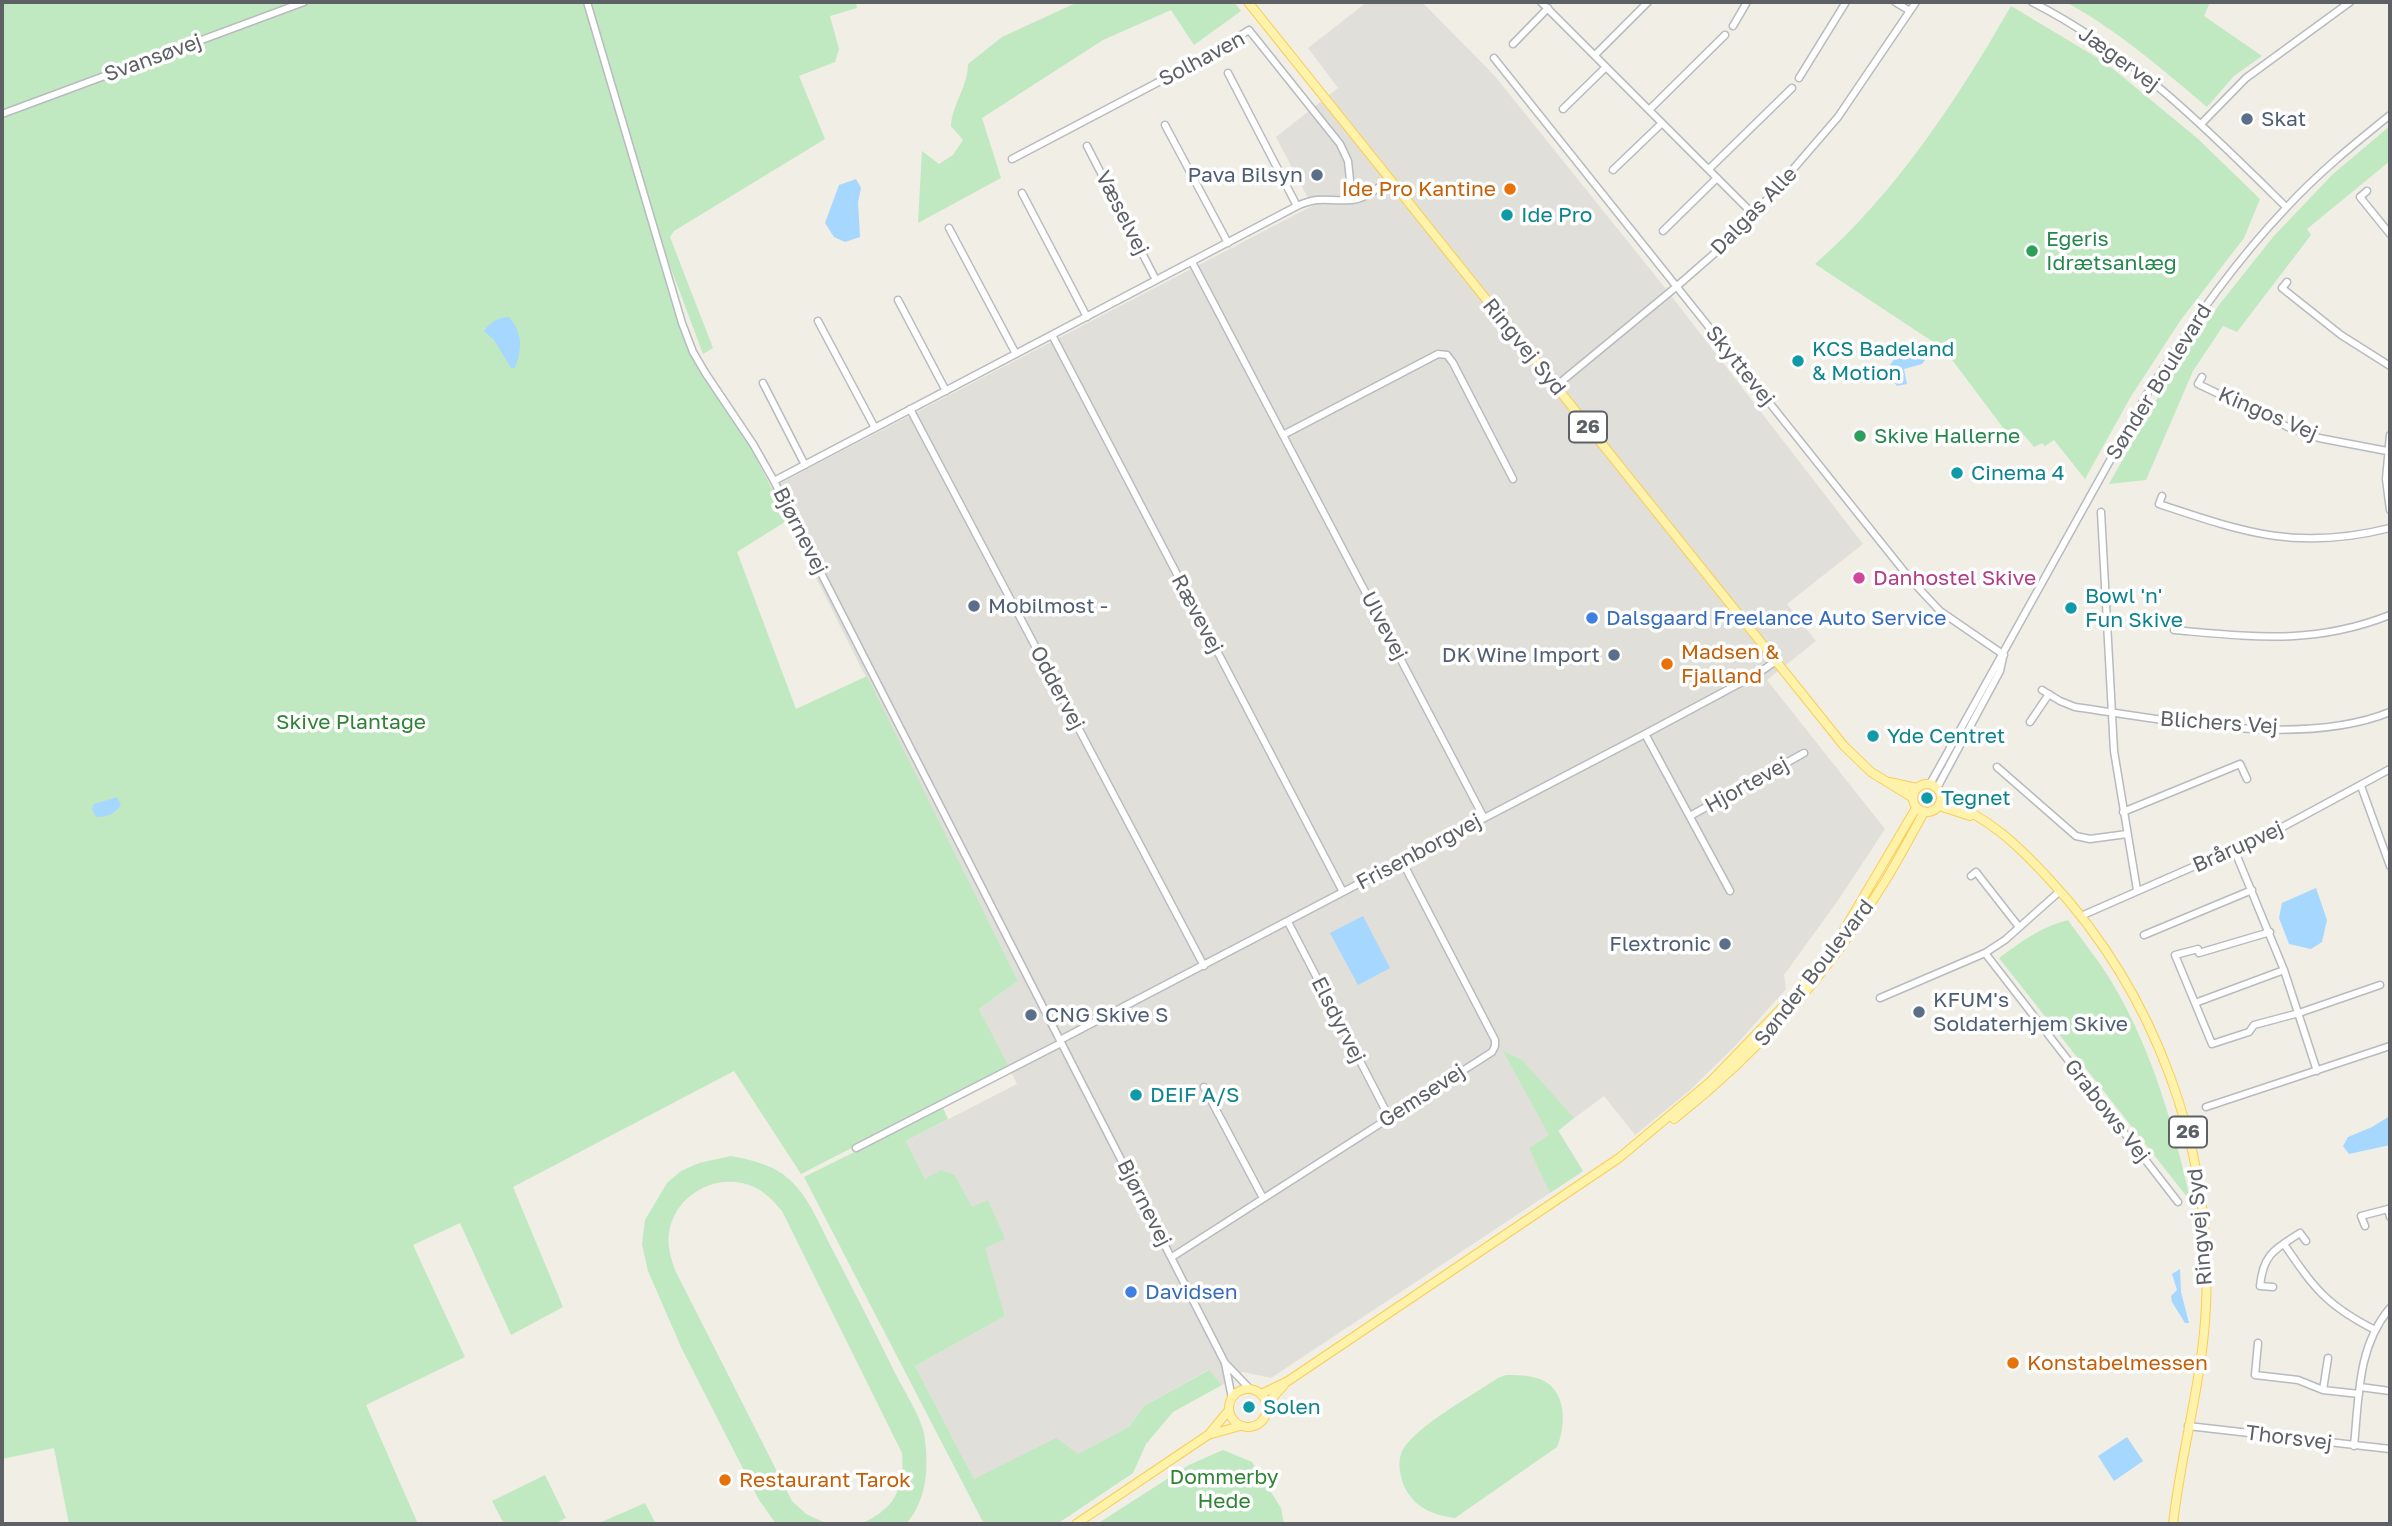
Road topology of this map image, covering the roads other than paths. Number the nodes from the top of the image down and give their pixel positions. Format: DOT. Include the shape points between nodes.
graph roads {
  1 [pos="304,2"];
  2 [pos="587,2"];
  3 [pos="1248,2"];
  4 [pos="1541,2"];
  5 [pos="1648,2"];
  6 [pos="1747,2"];
  7 [pos="1846,2"];
  8 [pos="1895,2"];
  9 [pos="1916,2"];
  10 [pos="2032,2"];
  11 [pos="2350,2"];
  12 [pos="1548,8"];
  13 [pos="1910,11"];
  14 [pos="1733,26"];
  15 [pos="1725,35"];
  16 [pos="1513,44"];
  17 [pos="1595,55"];
  18 [pos="1494,58"];
  19 [pos="1606,66"];
  20 [pos="1228,74"];
  21 [pos="1799,78"];
  22 [pos="1792,88"];
  23 [pos="1563,109"];
  24 [pos="1649,110"];
  25 [pos="2,114"];
  26 [pos="2390,115"];
  27 [pos="1662,123"];
  28 [pos="2201,124"];
  29 [pos="1165,125"];
  30 [pos="1087,146"];
  31 [pos="1012,159"];
  32 [pos="1709,169"];
  33 [pos="1613,170"];
  34 [pos="1717,178"];
  35 [pos="1390,179"];
  36 [pos="2367,191"];
  37 [pos="1022,193"];
  38 [pos="1352,200"];
  39 [pos="1297,206"];
  40 [pos="2286,207"];
  41 [pos="1753,214"];
  42 [pos="949,228"];
  43 [pos="1663,231"];
  44 [pos="2390,234"];
  45 [pos="1228,243"];
  46 [pos="1192,261"];
  47 [pos="1156,280"];
  48 [pos="2287,282"];
  49 [pos="1676,287"];
  50 [pos="898,300"];
  51 [pos="1087,317"];
  52 [pos="818,321"];
  53 [pos="1052,335"];
  54 [pos="1016,354"];
  55 [pos="2390,366"];
  56 [pos="2202,377"];
  57 [pos="763,383"];
  58 [pos="1556,386"];
  59 [pos="946,391"];
  60 [pos="911,410"];
  61 [pos="875,428"];
  62 [pos="1283,435"];
  63 [pos="2390,435"];
  64 [pos="2388,452"];
  65 [pos="805,465"];
  66 [pos="1513,479"];
  67 [pos="775,481"];
  68 [pos="2162,496"];
  69 [pos="2390,510"];
  70 [pos="2101,512"];
  71 [pos="2390,528"];
  72 [pos="2390,615"];
  73 [pos="2175,622"];
  74 [pos="2004,655"];
  75 [pos="1776,661"];
  76 [pos="2042,690"];
  77 [pos="2049,694"];
  78 [pos="2111,712"];
  79 [pos="2390,712"];
  80 [pos="2030,722"];
  81 [pos="1645,734"];
  82 [pos="1804,754"];
  83 [pos="1997,767"];
  84 [pos="2390,769"];
  85 [pos="2247,779"];
  86 [pos="1887,782"];
  87 [pos="1934,786"];
  88 [pos="2361,786"];
  89 [pos="1917,788"];
  90 [pos="1913,798"];
  91 [pos="1941,802"];
  92 [pos="1920,810"];
  93 [pos="2123,812"];
  94 [pos="1689,816"];
  95 [pos="1484,818"];
  96 [pos="2127,834"];
  97 [pos="2234,849"];
  98 [pos="2389,856"];
  99 [pos="1402,861"];
  100 [pos="2390,866"];
  101 [pos="1971,876"];
  102 [pos="2137,890"];
  103 [pos="2252,890"];
  104 [pos="1730,891"];
  105 [pos="2060,891"];
  106 [pos="1343,892"];
  107 [pos="2081,916"];
  108 [pos="1287,922"];
  109 [pos="2019,928"];
  110 [pos="2270,932"];
  111 [pos="2144,935"];
  112 [pos="1985,953"];
  113 [pos="1204,966"];
  114 [pos="2284,970"];
  115 [pos="2379,985"];
  116 [pos="1880,998"];
  117 [pos="2195,1003"];
  118 [pos="2299,1013"];
  119 [pos="1061,1042"];
  120 [pos="2390,1046"];
  121 [pos="2317,1071"];
  122 [pos="1204,1087"];
  123 [pos="2206,1107"];
  124 [pos="1389,1117"];
  125 [pos="856,1148"];
  126 [pos="1263,1198"];
  127 [pos="2178,1202"];
  128 [pos="2390,1217"];
  129 [pos="2365,1226"];
  130 [pos="2306,1241"];
  131 [pos="2284,1244"];
  132 [pos="1172,1257"];
  133 [pos="2273,1287"];
  134 [pos="2390,1308"];
  135 [pos="2375,1330"];
  136 [pos="2258,1343"];
  137 [pos="2328,1358"];
  138 [pos="1226,1363"];
  139 [pos="1288,1381"];
  140 [pos="1250,1389"];
  141 [pos="2323,1390"];
  142 [pos="2360,1391"];
  143 [pos="2390,1391"];
  144 [pos="1261,1394"];
  145 [pos="1232,1398"];
  146 [pos="1267,1404"];
  147 [pos="1229,1410"];
  148 [pos="1240,1426"];
  149 [pos="2188,1426"];
  150 [pos="1208,1436"];
  151 [pos="2354,1446"];
  152 [pos="2390,1449"];
  153 [pos="1076,1524"];
  154 [pos="2173,1524"];
  1 -- 25 [label="street, Svansøvej"];
  2 -- 67 [label="street, Bjørnevej" via="693,352"];
  3 -- 35 [label="main road, Ringvej Syd / 26"];
  4 -- 12 [label="street"];
  5 -- 17 [label="street"];
  6 -- 14 [label="street"];
  7 -- 21 [label="street"];
  8 -- 13 [label="street"];
  9 -- 13 [label="street, Dalgas Alle"];
  10 -- 28 [label="street, Jægervej" via="2090,35"];
  11 -- 28 [label="street" via="2246,78"];
  12 -- 16 [label="street"];
  12 -- 17 [label="street"];
  13 -- 41 [label="street, Dalgas Alle" via="1838,117"];
  15 -- 24 [label="street"];
  17 -- 19 [label="street"];
  18 -- 49 [label="street, Skyttevej"];
  19 -- 23 [label="street"];
  19 -- 24 [label="street"];
  20 -- 39 [label="street"];
  22 -- 32 [label="street"];
  24 -- 27 [label="street"];
  26 -- 40 [label="street, Sønder Boulevard"];
  27 -- 32 [label="street"];
  27 -- 33 [label="street"];
  28 -- 40 [label="street, Jægervej"];
  29 -- 45 [label="street"];
  30 -- 47 [label="street, Væselvej"];
  31 -- 38 [label="street, Solhaven" via="1249,30 1340,144 1348,161"];
  32 -- 34 [label="street"];
  34 -- 41 [label="street"];
  34 -- 43 [label="street"];
  35 -- 38 [label="street, Væselvej"];
  35 -- 58 [label="main road, Ringvej Syd / 26"];
  36 -- 44 [label="street" via="2360,197"];
  37 -- 51 [label="street"];
  38 -- 39 [label="street, Væselvej" via="1323,198"];
  39 -- 45 [label="street, Væselvej"];
  40 -- 74 [label="street, Sønder Boulevard" via="2208,301 2167,362"];
  41 -- 49 [label="street, Dalgas Alle"];
  42 -- 54 [label="street"];
  45 -- 46 [label="street, Væselvej"];
  46 -- 47 [label="street, Væselvej"];
  46 -- 62 [label="street, Ulvevej"];
  47 -- 51 [label="street, Væselvej"];
  48 -- 55 [label="street" via="2282,288 2340,335"];
  49 -- 58 [label="street, Dalgas Alle"];
  49 -- 74 [label="street, Skyttevej" via="1910,580 1940,611"];
  50 -- 59 [label="street"];
  51 -- 53 [label="street, Væselvej"];
  52 -- 61 [label="street"];
  53 -- 54 [label="street, Væselvej"];
  53 -- 106 [label="street, Rævevej"];
  54 -- 59 [label="street, Væselvej"];
  56 -- 64 [label="street, Kingos Vej" via="2198,384 2290,428"];
  57 -- 65 [label="street"];
  58 -- 75 [label="main road, Ringvej Syd / 26"];
  59 -- 60 [label="street, Væselvej"];
  60 -- 61 [label="street, Væselvej"];
  60 -- 113 [label="street, Oddervej"];
  61 -- 65 [label="street, Væselvej"];
  62 -- 66 [label="street" via="1438,354 1447,355"];
  62 -- 95 [label="street, Ulvevej"];
  63 -- 64 [label="street"];
  64 -- 69 [label="street"];
  65 -- 67 [label="street, Væselvej"];
  67 -- 119 [label="street, Bjørnevej"];
  68 -- 71 [label="street" via="2159,504 2260,535 2335,538"];
  70 -- 78 [label="street"];
  72 -- 73 [label="street" via="2351,628 2297,637 2175,630"];
  74 -- 87 [label="street, Sønder Boulevard"];
  75 -- 81 [label="street, Frisenborgvej"];
  75 -- 86 [label="main road, Ringvej Syd / 26" via="1844,746"];
  76 -- 77 [label="street, Blichers Vej"];
  77 -- 78 [label="street, Blichers Vej" via="2075,707"];
  77 -- 80 [label="street"];
  78 -- 79 [label="street, Blichers Vej" via="2191,724 2300,729 2360,723"];
  78 -- 93 [label="street"];
  81 -- 94 [label="street, Hjortevej"];
  81 -- 95 [label="street, Frisenborgvej"];
  82 -- 94 [label="street, Hjortevej"];
  83 -- 96 [label="street" via="2077,836 2090,839"];
  84 -- 88 [label="street, Brårupvej"];
  85 -- 93 [label="street" via="2240,764"];
  86 -- 89 [label="main road, Ringvej Syd / 26"];
  86 -- 90 [label="main road, Ringvej Syd / 26"];
  87 -- 89 [label="main road, 26"];
  87 -- 91 [label="main road"];
  88 -- 97 [label="street, Brårupvej"];
  88 -- 98 [label="street"];
  89 -- 90 [label="main road"];
  90 -- 92 [label="main road"];
  91 -- 92 [label="main road" via="1933,811"];
  91 -- 105 [label="main road, Ringvej Syd / 26" via="1991,825"];
  92 -- 139 [label="main road, Sønder Boulevard" via="1849,924 1798,991 1711,1081 1646,1138"];
  93 -- 96 [label="street"];
  94 -- 104 [label="street, Hjortevej"];
  95 -- 99 [label="street, Frisenborgvej"];
  96 -- 102 [label="street"];
  97 -- 102 [label="street, Brårupvej"];
  97 -- 103 [label="street"];
  98 -- 100 [label="street"];
  99 -- 106 [label="street, Frisenborgvej"];
  99 -- 124 [label="street, Gemsevej" via="1495,1046"];
  101 -- 109 [label="street" via="1976,872"];
  102 -- 107 [label="street, Brårupvej"];
  103 -- 110 [label="street"];
  103 -- 111 [label="street"];
  105 -- 107 [label="main road, Ringvej Syd / 26"];
  105 -- 109 [label="street"];
  106 -- 108 [label="street, Frisenborgvej"];
  107 -- 149 [label="main road, Ringvej Syd / 26" via="2123,975 2154,1036 2195,1161 2207,1286"];
  108 -- 113 [label="street, Frisenborgvej"];
  108 -- 124 [label="street, Elsdyrvej"];
  109 -- 112 [label="street"];
  110 -- 114 [label="street"];
  110 -- 117 [label="street" via="2199,953 2198,949 2175,955"];
  112 -- 116 [label="street"];
  112 -- 127 [label="street, Grabows Vej"];
  113 -- 119 [label="street, Frisenborgvej"];
  114 -- 117 [label="street"];
  114 -- 118 [label="street"];
  115 -- 118 [label="street"];
  117 -- 118 [label="street" via="2212,1044"];
  118 -- 121 [label="street"];
  119 -- 125 [label="street"];
  119 -- 132 [label="street, Bjørnevej"];
  120 -- 121 [label="street"];
  121 -- 123 [label="street"];
  122 -- 126 [label="street"];
  124 -- 126 [label="street, Gemsevej"];
  126 -- 132 [label="street, Gemsevej"];
  128 -- 129 [label="street" via="2388,1209 2361,1216"];
  130 -- 131 [label="street" via="2300,1233"];
  131 -- 133 [label="street" via="2269,1255 2261,1271 2260,1286"];
  131 -- 135 [label="street" via="2321,1294"];
  132 -- 138 [label="street, Bjørnevej"];
  134 -- 135 [label="street"];
  135 -- 142 [label="street" via="2363,1363"];
  136 -- 141 [label="street" via="2255,1375 2298,1380"];
  137 -- 141 [label="street"];
  138 -- 140 [label="street, Bjørnevej"];
  138 -- 145 [label="street, Bjørnevej"];
  139 -- 144 [label="main road, Sønder Boulevard"];
  139 -- 146 [label="main road, Sønder Boulevard"];
  140 -- 144 [label="main road"];
  140 -- 145 [label="main road"];
  141 -- 142 [label="street"];
  142 -- 143 [label="street"];
  142 -- 151 [label="street"];
  144 -- 146 [label="main road"];
  145 -- 147 [label="main road"];
  146 -- 148 [label="main road" via="1261,1423"];
  147 -- 148 [label="main road"];
  147 -- 150 [label="main road"];
  148 -- 150 [label="main road"];
  149 -- 151 [label="street, Thorsvej"];
  149 -- 154 [label="main road, Ringvej Syd / 26"];
  150 -- 153 [label="main road"];
  151 -- 152 [label="street, Thorsvej"];
}
